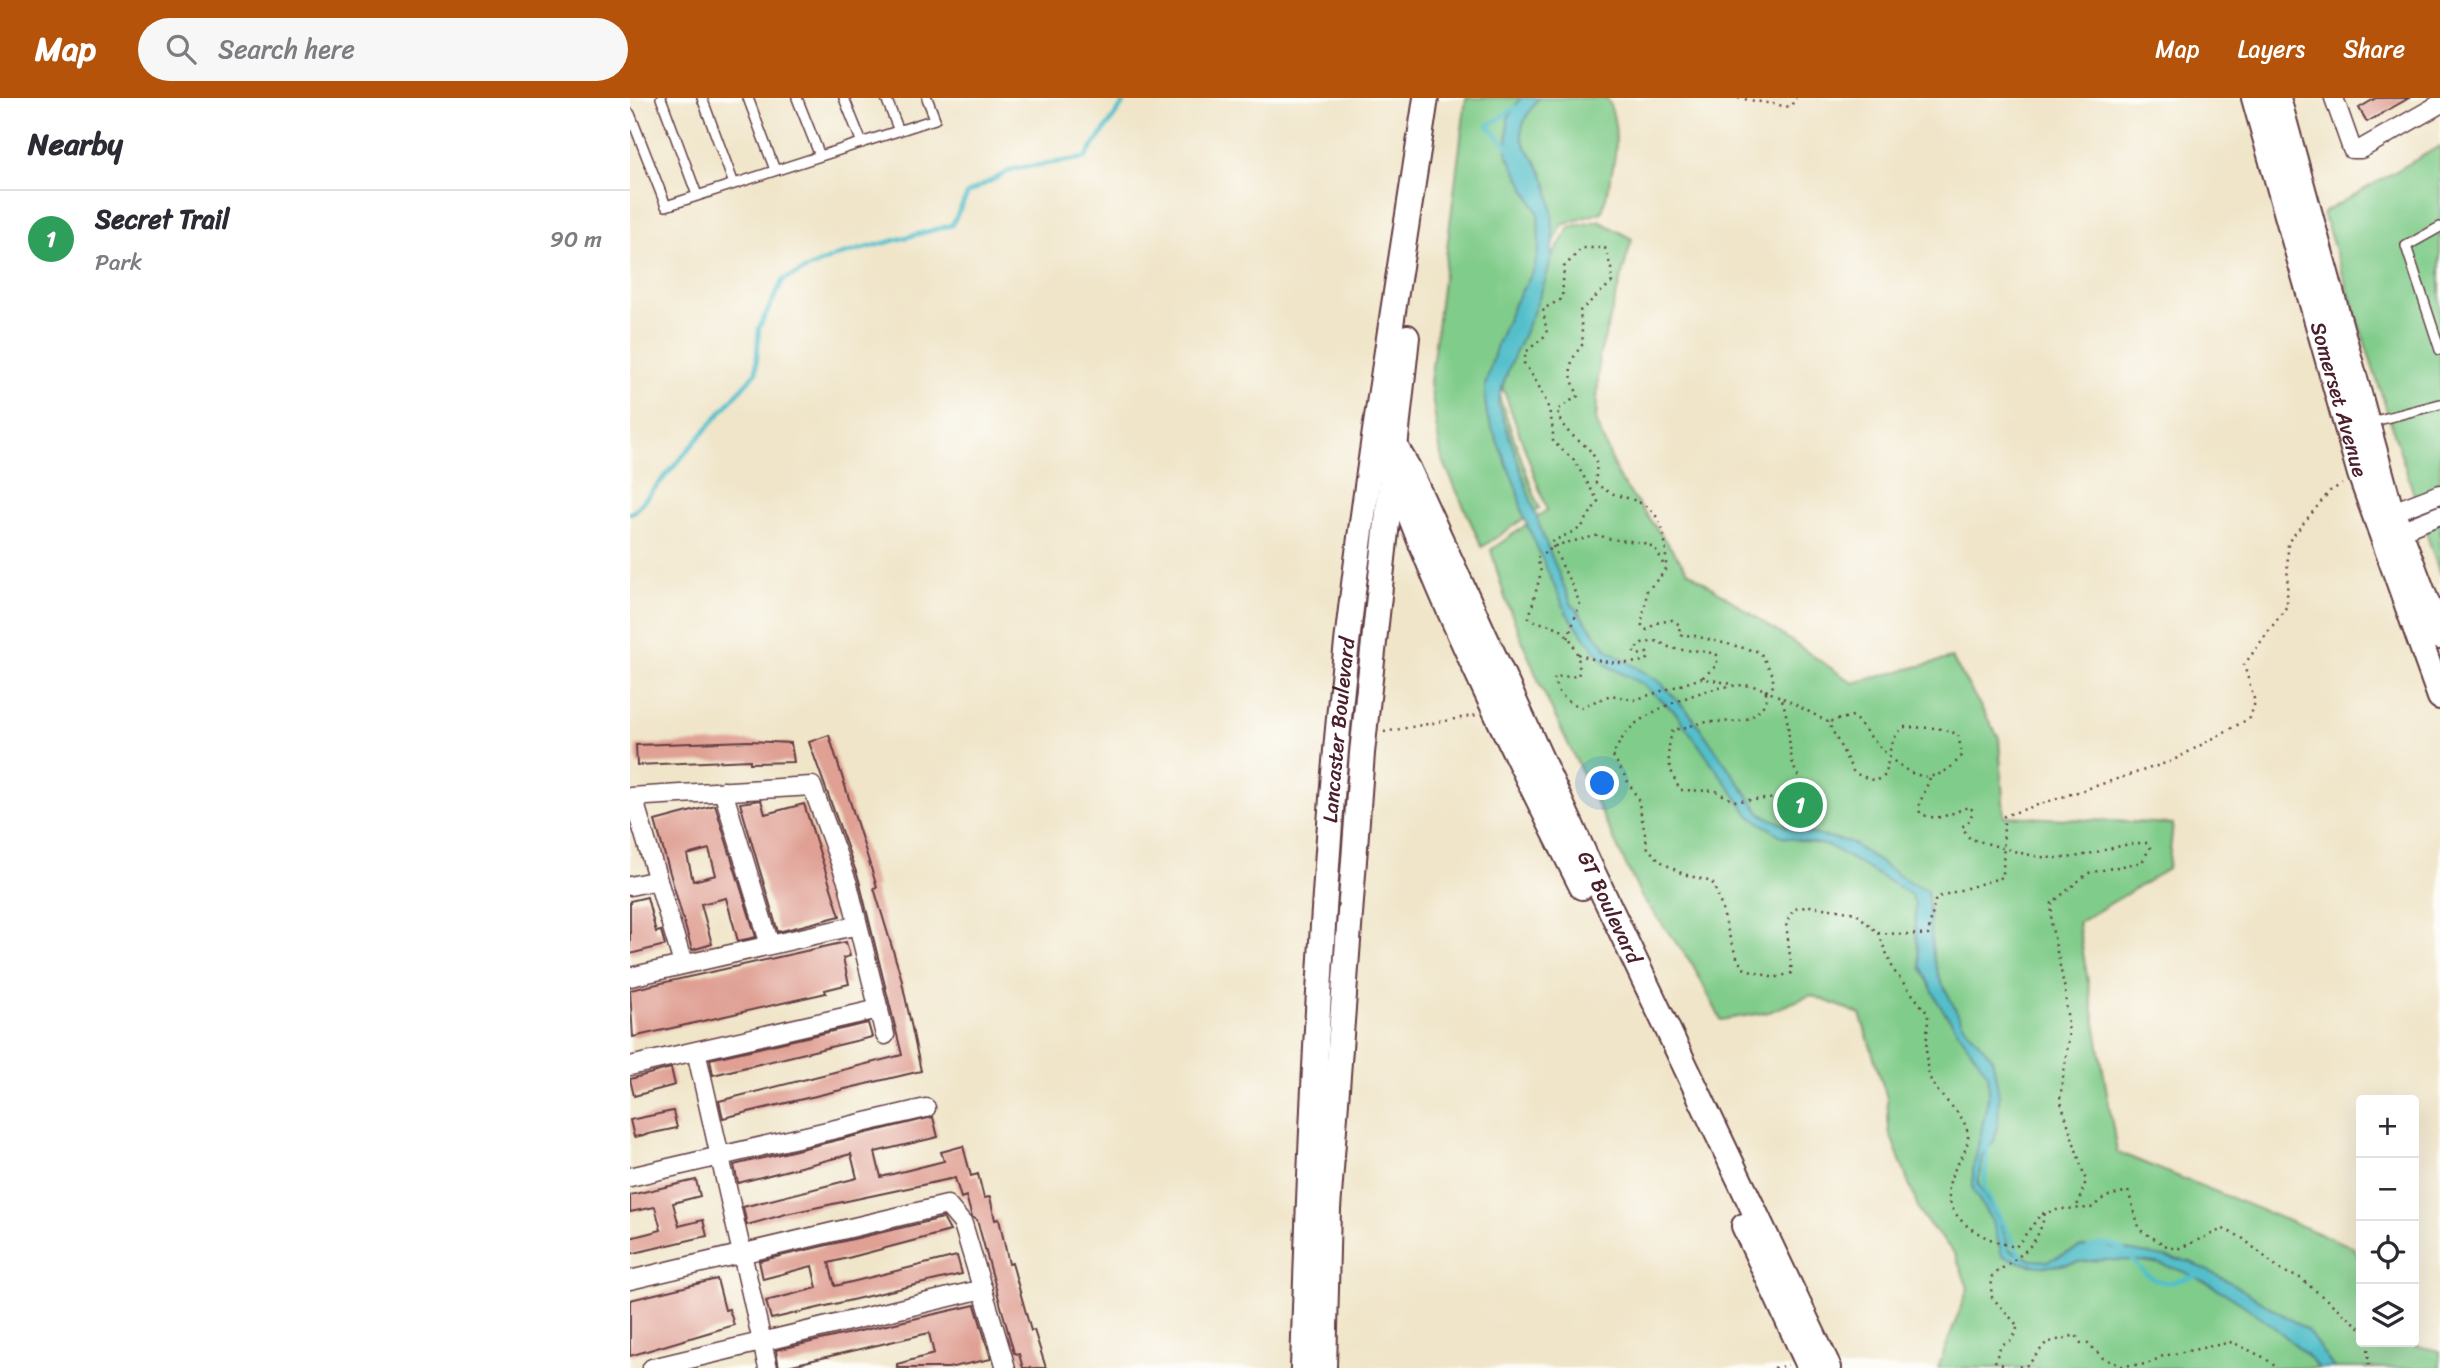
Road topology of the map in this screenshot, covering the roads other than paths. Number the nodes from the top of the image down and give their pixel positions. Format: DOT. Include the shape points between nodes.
graph roads {
  1 [pos="661,98"];
  2 [pos="702,98"];
  3 [pos="748,98"];
  4 [pos="797,98"];
  5 [pos="844,98"];
  6 [pos="886,98"];
  7 [pos="926,98"];
  8 [pos="1426,98"];
  9 [pos="1443,98"];
  10 [pos="2254,98"];
  11 [pos="2278,98"];
  12 [pos="2334,98"];
  13 [pos="2440,104"];
  14 [pos="630,114"];
  15 [pos="899,131"];
  16 [pos="862,143"];
  17 [pos="820,156"];
  18 [pos="775,170"];
  19 [pos="734,184"];
  20 [pos="698,195"];
  21 [pos="2440,228"];
  22 [pos="2440,350"];
  23 [pos="2440,404"];
  24 [pos="2357,427"];
  25 [pos="1382,437"];
  26 [pos="1393,470"];
  27 [pos="2440,494"];
  28 [pos="2440,515"];
  29 [pos="2396,522"];
  30 [pos="2440,637"];
  31 [pos="2440,697"];
  32 [pos="723,791"];
  33 [pos="631,797"];
  34 [pos="658,880"];
  35 [pos="630,886"];
  36 [pos="858,925"];
  37 [pos="770,945"];
  38 [pos="683,964"];
  39 [pos="630,976"];
  40 [pos="878,1009"];
  41 [pos="885,1035"];
  42 [pos="696,1051"];
  43 [pos="630,1066"];
  44 [pos="926,1108"];
  45 [pos="720,1156"];
  46 [pos="630,1177"];
  47 [pos="742,1254"];
  48 [pos="630,1280"];
  49 [pos="983,1289"];
  50 [pos="762,1342"];
  51 [pos="652,1368"];
  52 [pos="768,1368"];
  53 [pos="1006,1368"];
  54 [pos="1303,1368"];
  55 [pos="1324,1368"];
  56 [pos="1810,1368"];
  57 [pos="1829,1368"];
  1 -- 20 [label="lane"];
  2 -- 19 [label="lane"];
  3 -- 18 [label="lane"];
  4 -- 17 [label="lane"];
  5 -- 16 [label="lane"];
  6 -- 15 [label="lane"];
  7 -- 15 [label="lane" via="935,119"];
  8 -- 25 [label="street, Lancaster Boulevard"];
  9 -- 25 [label="street, Lancaster Boulevard"];
  10 -- 24 [label="street, Somerset Avenue"];
  11 -- 24 [label="street, Somerset Avenue"];
  12 -- 13 [label="street" via="2352,149 2361,149"];
  14 -- 20 [label="lane" via="666,206"];
  15 -- 16 [label="lane"];
  16 -- 17 [label="lane"];
  17 -- 18 [label="lane"];
  18 -- 19 [label="lane"];
  19 -- 20 [label="lane"];
  21 -- 22 [label="lane" via="2406,246"];
  23 -- 24 [label="lane"];
  24 -- 29 [label="street, Somerset Avenue"];
  24 -- 31 [label="street, Somerset Avenue" via="2360,474"];
  25 -- 26 [label="street, Lancaster Boulevard"];
  25 -- 54 [label="street, Lancaster Boulevard" via="1352,605 1332,797"];
  25 -- 57 [label="street, GT Boulevard" via="1408,468 1588,862"];
  26 -- 55 [label="street, Lancaster Boulevard" via="1362,753 1328,1209"];
  26 -- 56 [label="street, GT Boulevard" via="1415,532 1500,724 1609,940"];
  27 -- 29 [label="street"];
  28 -- 29 [label="street"];
  29 -- 30 [label="street, Somerset Avenue"];
  32 -- 33 [label="street"];
  32 -- 36 [label="street" via="813,786"];
  32 -- 37 [label="street"];
  33 -- 34 [label="street"];
  34 -- 35 [label="street"];
  34 -- 38 [label="street"];
  36 -- 37 [label="street"];
  36 -- 40 [label="street"];
  37 -- 38 [label="street"];
  38 -- 39 [label="street"];
  40 -- 41 [label="street"];
  40 -- 42 [label="street"];
  42 -- 43 [label="street"];
  42 -- 45 [label="street"];
  44 -- 45 [label="street"];
  45 -- 46 [label="street"];
  45 -- 47 [label="street"];
  47 -- 48 [label="street"];
  47 -- 49 [label="street" via="947,1205 963,1224"];
  47 -- 50 [label="street"];
  49 -- 50 [label="street"];
  49 -- 53 [label="street"];
  50 -- 51 [label="street"];
  50 -- 52 [label="street"];
}
